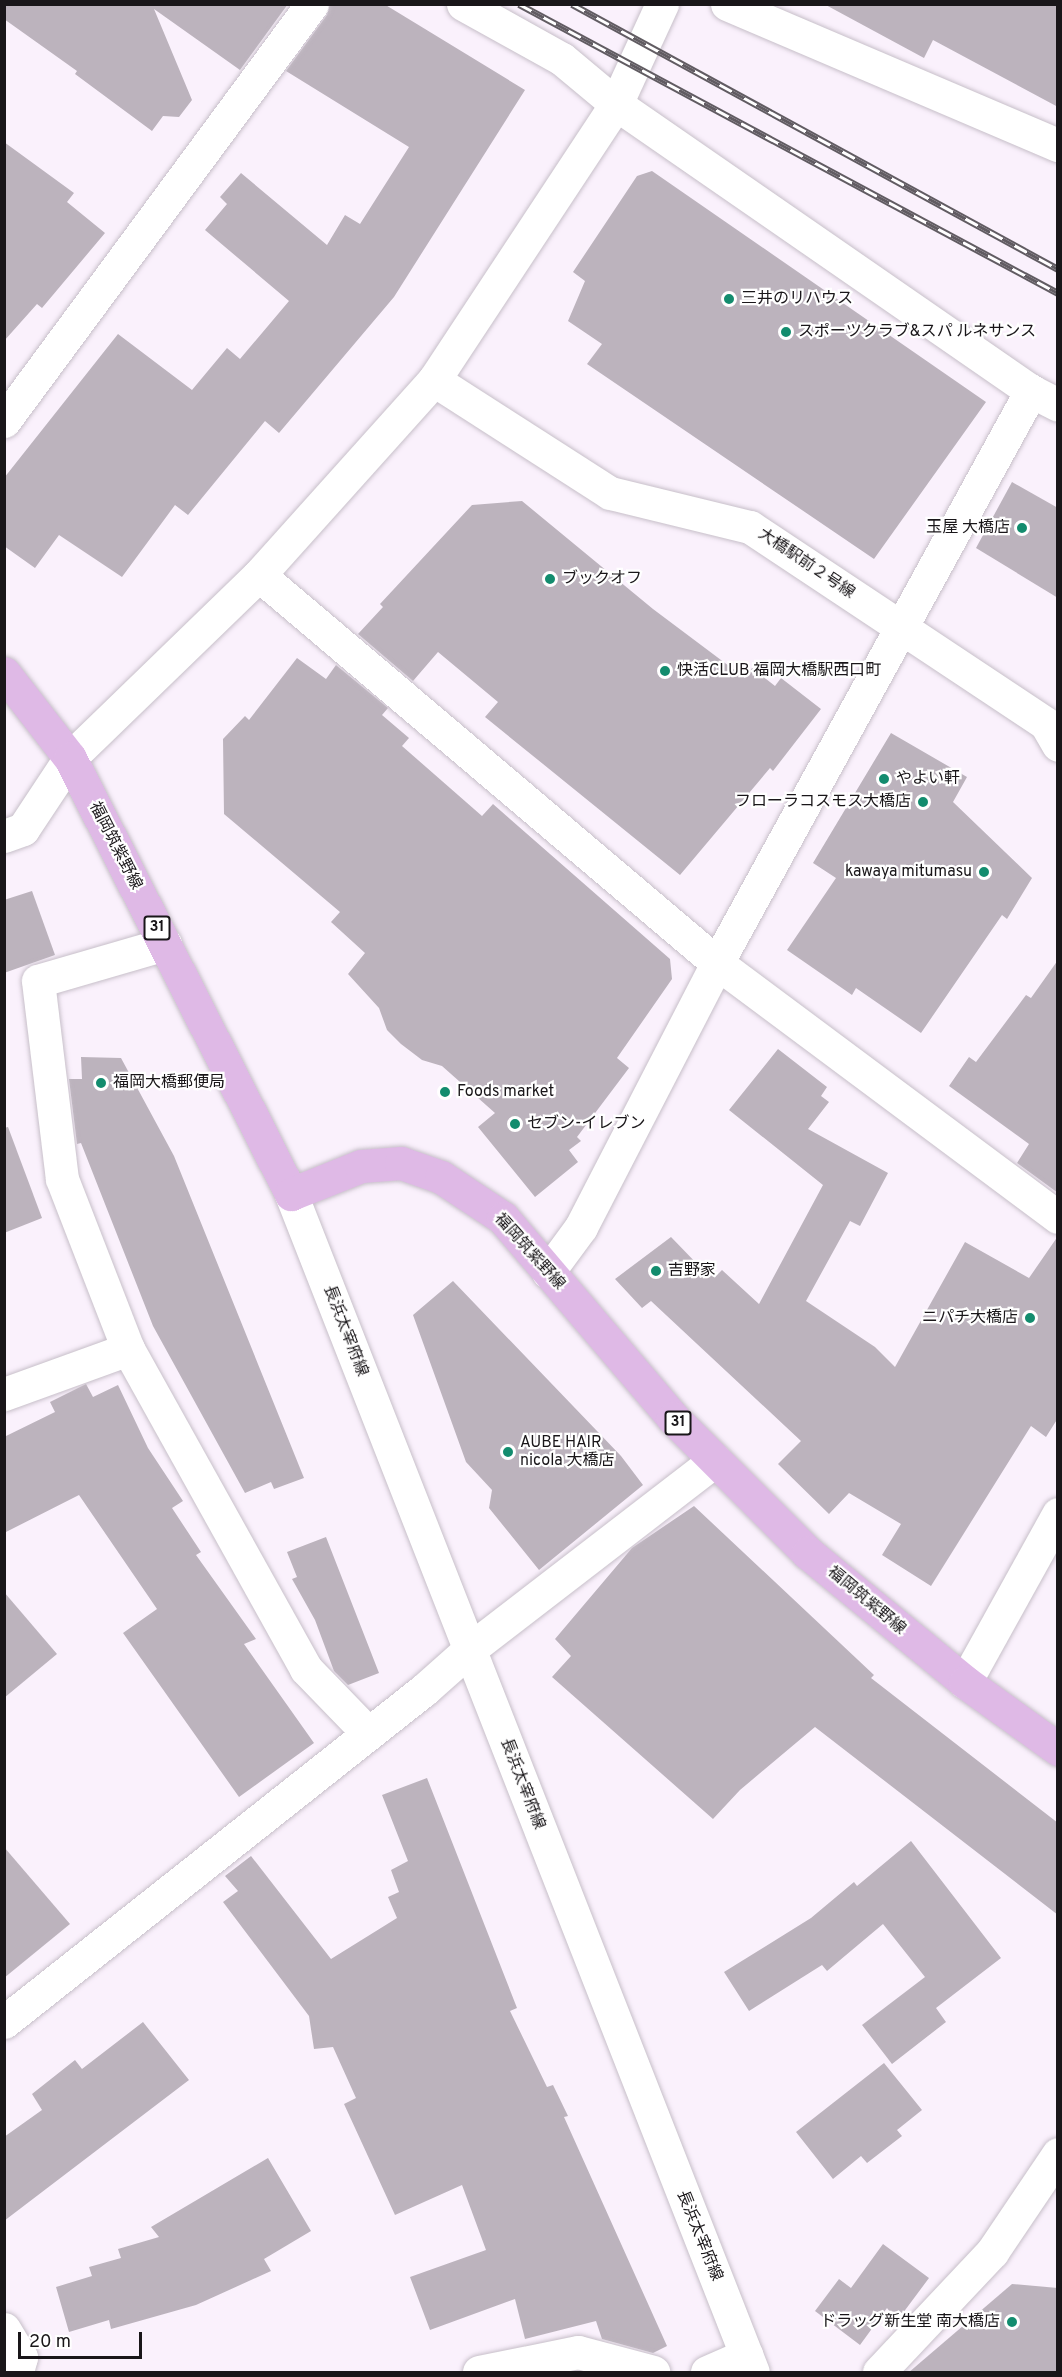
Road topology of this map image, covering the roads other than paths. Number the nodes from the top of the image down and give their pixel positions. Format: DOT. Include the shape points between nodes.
graph roads {
  1 [pos="312,4"];
  2 [pos="463,4"];
  3 [pos="662,4"];
  4 [pos="727,4"];
  5 [pos="616,105"];
  6 [pos="1058,145"];
  7 [pos="434,380"];
  8 [pos="1044,398"];
  9 [pos="4,421"];
  10 [pos="259,575"];
  11 [pos="902,628"];
  12 [pos="4,673"];
  13 [pos="1058,745"];
  14 [pos="70,758"];
  15 [pos="4,836"];
  16 [pos="165,944"];
  17 [pos="717,963"];
  18 [pos="291,1194"];
  19 [pos="1058,1217"];
  20 [pos="548,1272"];
  21 [pos="128,1348"];
  22 [pos="4,1394"];
  23 [pos="715,1460"];
  24 [pos="1058,1514"];
  25 [pos="470,1649"];
  26 [pos="964,1682"];
  27 [pos="367,1732"];
  28 [pos="1058,1749"];
  29 [pos="4,2022"];
  30 [pos="1058,2154"];
  31 [pos="4,2329"];
  32 [pos="749,2364"];
  33 [pos="17,2373"];
  34 [pos="479,2373"];
  35 [pos="653,2373"];
  36 [pos="707,2373"];
  37 [pos="879,2373"];
  1 -- 9 [label="street"];
  2 -- 5 [label="street" via="562,59"];
  3 -- 5 [label="street"];
  4 -- 6 [label="street"];
  5 -- 7 [label="street"];
  5 -- 8 [label="street"];
  7 -- 10 [label="street"];
  7 -- 11 [label="street, 大橋駅前２号線" via="610,493 750,527"];
  8 -- 11 [label="street"];
  10 -- 14 [label="street" via="143,692"];
  10 -- 17 [label="street"];
  11 -- 13 [label="street, 大橋駅前２号線" via="1046,724"];
  11 -- 17 [label="street"];
  12 -- 14 [label="main road, 福岡筑紫野線 / 31"];
  14 -- 15 [label="street" via="22,829"];
  14 -- 16 [label="main road, 福岡筑紫野線 / 31"];
  16 -- 18 [label="main road, 福岡筑紫野線 / 31"];
  16 -- 21 [label="street" via="38,981 62,1179"];
  17 -- 19 [label="street"];
  17 -- 20 [label="street" via="581,1227"];
  18 -- 20 [label="main road, 福岡筑紫野線 / 31" via="361,1166 401,1163 441,1177 503,1218"];
  18 -- 25 [label="street, 長浜太宰府線"];
  20 -- 23 [label="main road, 福岡筑紫野線 / 31" via="673,1418"];
  21 -- 22 [label="street"];
  21 -- 27 [label="street" via="306,1669"];
  23 -- 25 [label="street"];
  23 -- 26 [label="main road, 福岡筑紫野線 / 31" via="808,1553"];
  24 -- 26 [label="street"];
  25 -- 27 [label="street"];
  25 -- 32 [label="street, 長浜太宰府線"];
  26 -- 28 [label="main road, 福岡筑紫野線 / 31"];
  27 -- 29 [label="street"];
  30 -- 37 [label="street" via="992,2252"];
  31 -- 33 [label="street" via="21,2357"];
  32 -- 36 [label="street"];
  34 -- 35 [label="street" via="578,2352"];
}
